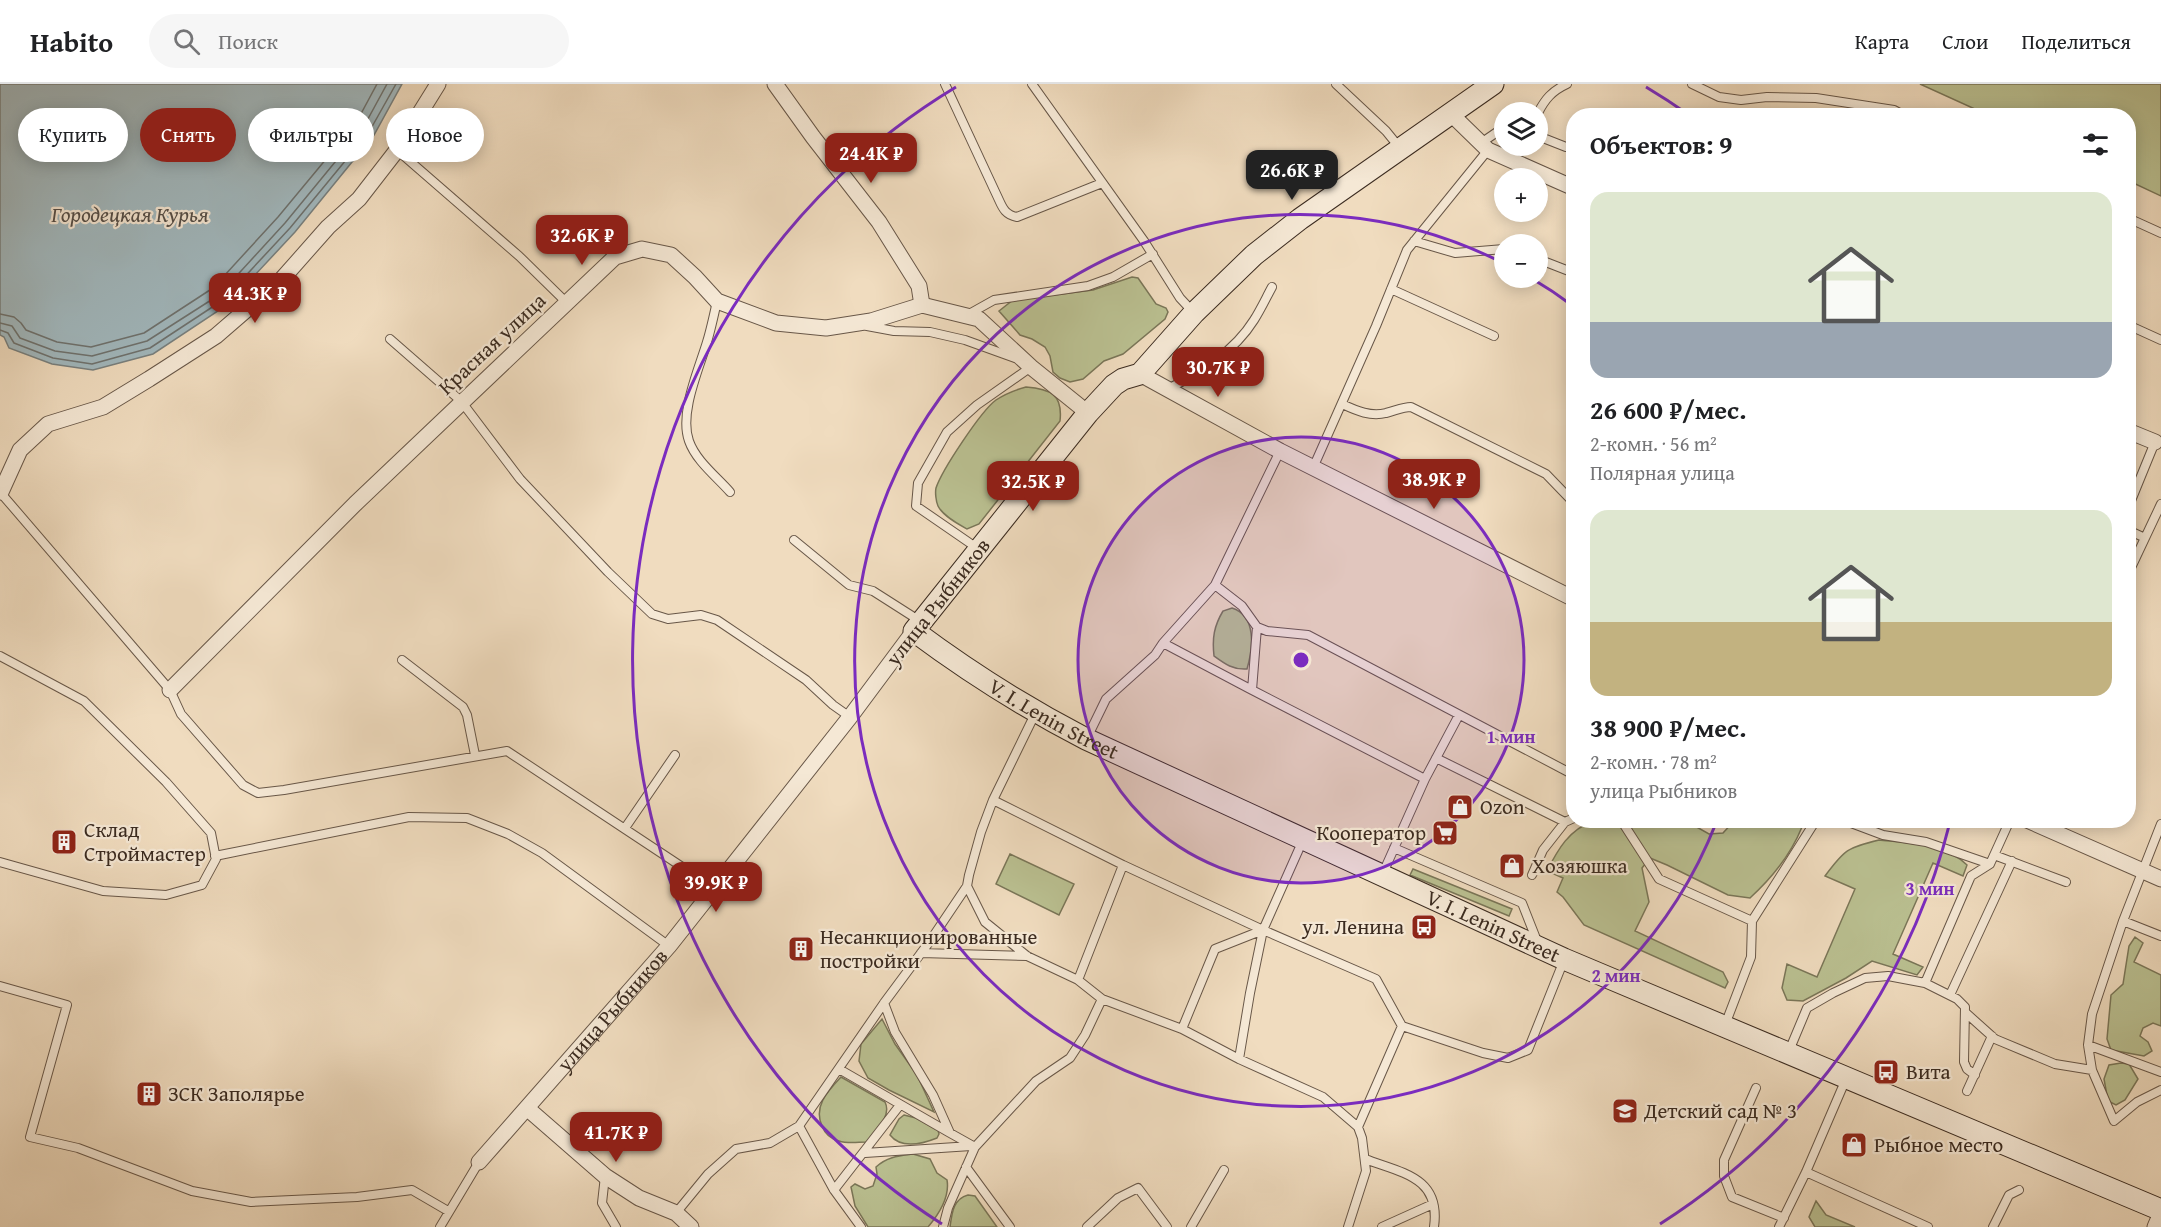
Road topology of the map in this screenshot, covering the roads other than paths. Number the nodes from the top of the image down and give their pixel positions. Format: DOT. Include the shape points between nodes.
graph roads {
  1 [pos="438,84"];
  2 [pos="775,84"];
  3 [pos="945,84"];
  4 [pos="1032,84"];
  5 [pos="1336,84"];
  6 [pos="1492,84"];
  7 [pos="1567,84"];
  8 [pos="1692,84"];
  9 [pos="1544,102"];
  10 [pos="423,108"];
  11 [pos="1881,108"];
  12 [pos="1450,113"];
  13 [pos="1494,138"];
  14 [pos="1548,140"];
  15 [pos="1484,147"];
  16 [pos="1566,147"];
  17 [pos="1400,148"];
  18 [pos="388,162"];
  19 [pos="411,162"];
  20 [pos="1102,183"];
  21 [pos="1566,184"];
  22 [pos="2136,222"];
  23 [pos="2161,233"];
  24 [pos="1414,241"];
  25 [pos="1494,250"];
  26 [pos="1153,254"];
  27 [pos="1548,263"];
  28 [pos="1566,270"];
  29 [pos="1272,287"];
  30 [pos="1391,290"];
  31 [pos="717,301"];
  32 [pos="567,303"];
  33 [pos="922,305"];
  34 [pos="1194,313"];
  35 [pos="966,316"];
  36 [pos="854,324"];
  37 [pos="2136,329"];
  38 [pos="1494,336"];
  39 [pos="390,339"];
  40 [pos="2161,340"];
  41 [pos="1028,364"];
  42 [pos="1140,374"];
  43 [pos="1168,389"];
  44 [pos="461,401"];
  45 [pos="1342,405"];
  46 [pos="1088,413"];
  47 [pos="2136,434"];
  48 [pos="2158,442"];
  49 [pos="1280,451"];
  50 [pos="1313,468"];
  51 [pos="2136,490"];
  52 [pos="1,492"];
  53 [pos="730,492"];
  54 [pos="1566,495"];
  55 [pos="2161,504"];
  56 [pos="2136,534"];
  57 [pos="2145,538"];
  58 [pos="794,540"];
  59 [pos="978,550"];
  60 [pos="2136,557"];
  61 [pos="1215,585"];
  62 [pos="1566,595"];
  63 [pos="918,627"];
  64 [pos="1257,627"];
  65 [pos="1163,643"];
  66 [pos="0,657"];
  67 [pos="402,660"];
  68 [pos="170,690"];
  69 [pos="1252,690"];
  70 [pos="1036,713"];
  71 [pos="1460,715"];
  72 [pos="850,717"];
  73 [pos="1086,739"];
  74 [pos="475,755"];
  75 [pos="675,755"];
  76 [pos="1437,758"];
  77 [pos="1566,771"];
  78 [pos="1425,779"];
  79 [pos="993,800"];
  80 [pos="1565,822"];
  81 [pos="2161,824"];
  82 [pos="625,828"];
  83 [pos="1626,828"];
  84 [pos="1811,828"];
  85 [pos="1865,828"];
  86 [pos="2006,828"];
  87 [pos="2045,828"];
  88 [pos="1304,839"];
  89 [pos="1394,848"];
  90 [pos="1994,855"];
  91 [pos="216,856"];
  92 [pos="2012,861"];
  93 [pos="0,862"];
  94 [pos="1990,864"];
  95 [pos="1123,865"];
  96 [pos="2142,870"];
  97 [pos="1533,874"];
  98 [pos="1382,875"];
  99 [pos="2161,879"];
  100 [pos="2066,882"];
  101 [pos="967,886"];
  102 [pos="714,888"];
  103 [pos="1752,921"];
  104 [pos="2123,921"];
  105 [pos="1263,930"];
  106 [pos="2161,936"];
  107 [pos="669,946"];
  108 [pos="1540,948"];
  109 [pos="921,953"];
  110 [pos="1027,956"];
  111 [pos="1564,959"];
  112 [pos="1078,980"];
  113 [pos="1925,983"];
  114 [pos="0,986"];
  115 [pos="1950,995"];
  116 [pos="1102,999"];
  117 [pos="884,1003"];
  118 [pos="1966,1013"];
  119 [pos="1402,1026"];
  120 [pos="1725,1026"];
  121 [pos="1182,1029"];
  122 [pos="1992,1036"];
  123 [pos="2088,1045"];
  124 [pos="1788,1053"];
  125 [pos="1239,1059"];
  126 [pos="839,1069"];
  127 [pos="2092,1070"];
  128 [pos="2161,1072"];
  129 [pos="1975,1075"];
  130 [pos="1846,1077"];
  131 [pos="1756,1088"];
  132 [pos="2161,1090"];
  133 [pos="1967,1091"];
  134 [pos="900,1105"];
  135 [pos="528,1109"];
  136 [pos="799,1126"];
  137 [pos="1358,1127"];
  138 [pos="950,1133"];
  139 [pos="973,1146"];
  140 [pos="865,1153"];
  141 [pos="1365,1159"];
  142 [pos="479,1162"];
  143 [pos="966,1167"];
  144 [pos="1224,1170"];
  145 [pos="1806,1172"];
  146 [pos="605,1176"];
  147 [pos="834,1190"];
  148 [pos="2019,1190"];
  149 [pos="1433,1204"];
  150 [pos="2161,1211"];
  151 [pos="448,1212"];
  152 [pos="676,1213"];
  153 [pos="1784,1218"];
  154 [pos="440,1227"];
  155 [pos="616,1227"];
  156 [pos="691,1227"];
  157 [pos="861,1227"];
  158 [pos="943,1227"];
  159 [pos="1010,1227"];
  160 [pos="1087,1227"];
  161 [pos="1167,1227"];
  162 [pos="1191,1227"];
  163 [pos="1348,1227"];
  164 [pos="1383,1227"];
  165 [pos="1434,1227"];
  166 [pos="1779,1227"];
  167 [pos="1928,1227"];
  168 [pos="1993,1227"];
  169 [pos="2155,1227"];
  1 -- 10 [label="street"];
  2 -- 33 [label="street" via="885,232 919,286"];
  3 -- 20 [label="lane" via="1004,211 1010,216 1017,217"];
  4 -- 20 [label="lane"];
  5 -- 17 [label="lane"];
  6 -- 12 [label="main road"];
  7 -- 9 [label="lane"];
  8 -- 11 [label="lane" via="1719,97 1741,100 1816,98"];
  12 -- 15 [label="street"];
  12 -- 17 [label="main road"];
  13 -- 15 [label="lane"];
  14 -- 16 [label="lane"];
  15 -- 21 [label="street"];
  15 -- 24 [label="lane"];
  17 -- 34 [label="main road" via="1254,255"];
  18 -- 52 [label="street" via="359,199 282,279 216,336 103,407 48,424 20,450"];
  19 -- 32 [label="lane"];
  20 -- 26 [label="lane"];
  22 -- 23 [label="lane"];
  24 -- 25 [label="lane" via="1455,253"];
  24 -- 30 [label="lane"];
  26 -- 34 [label="lane"];
  26 -- 35 [label="lane" via="1088,286 994,300"];
  27 -- 28 [label="lane"];
  29 -- 43 [label="lane" via="1253,322 1222,357"];
  30 -- 38 [label="lane"];
  30 -- 45 [label="lane"];
  31 -- 32 [label="street, Красная улица" via="670,255 642,249 615,256"];
  31 -- 36 [label="street, Красная улица" via="776,323 826,328"];
  31 -- 53 [label="lane" via="686,422 688,440 695,453"];
  32 -- 44 [label="street, Красная улица"];
  33 -- 35 [label="street"];
  33 -- 36 [label="street, Красная улица"];
  34 -- 42 [label="main road"];
  35 -- 41 [label="street" via="979,319"];
  36 -- 41 [label="lane" via="965,340"];
  37 -- 40 [label="lane"];
  39 -- 44 [label="lane"];
  41 -- 46 [label="street"];
  41 -- 59 [label="lane" via="946,432 918,483 916,506"];
  42 -- 43 [label="street"];
  42 -- 46 [label="main road, улица Рыбников" via="1114,385"];
  43 -- 49 [label="street"];
  44 -- 68 [label="street, Красная улица"];
  44 -- 72 [label="lane" via="520,479 652,614 668,619 701,615 717,620 797,674"];
  45 -- 50 [label="lane"];
  45 -- 54 [label="lane" via="1361,413 1379,414 1411,407 1546,474"];
  46 -- 59 [label="main road, улица Рыбников"];
  47 -- 48 [label="street"];
  48 -- 51 [label="lane"];
  49 -- 50 [label="street"];
  49 -- 61 [label="lane"];
  50 -- 62 [label="street"];
  52 -- 68 [label="lane"];
  55 -- 57 [label="lane"];
  56 -- 57 [label="lane"];
  57 -- 60 [label="lane"];
  58 -- 63 [label="lane" via="849,585 873,591"];
  59 -- 63 [label="main road, улица Рыбников"];
  61 -- 64 [label="lane" via="1242,606"];
  61 -- 65 [label="lane"];
  63 -- 70 [label="main road, V. I. Lenin Street" via="961,666"];
  63 -- 72 [label="street, улица Рыбников"];
  64 -- 69 [label="lane"];
  64 -- 71 [label="lane" via="1308,635"];
  65 -- 69 [label="lane"];
  65 -- 73 [label="lane" via="1106,699"];
  66 -- 91 [label="lane" via="84,701 166,782 210,833"];
  67 -- 74 [label="lane" via="463,707"];
  68 -- 74 [label="lane" via="181,714 243,785 258,793"];
  69 -- 78 [label="lane"];
  70 -- 73 [label="main road, V. I. Lenin Street"];
  70 -- 79 [label="lane"];
  71 -- 76 [label="lane"];
  71 -- 77 [label="lane"];
  72 -- 102 [label="street, улица Рыбников"];
  73 -- 88 [label="main road, V. I. Lenin Street"];
  74 -- 82 [label="lane" via="507,751"];
  75 -- 82 [label="lane"];
  76 -- 78 [label="lane"];
  76 -- 80 [label="lane"];
  78 -- 89 [label="lane"];
  79 -- 95 [label="lane"];
  79 -- 101 [label="lane"];
  80 -- 97 [label="lane" via="1543,850"];
  81 -- 96 [label="lane"];
  82 -- 102 [label="lane"];
  83 -- 103 [label="lane" via="1659,879"];
  84 -- 103 [label="lane"];
  85 -- 94 [label="lane" via="1926,842"];
  86 -- 90 [label="lane"];
  87 -- 96 [label="street"];
  88 -- 98 [label="main road, V. I. Lenin Street"];
  88 -- 105 [label="lane"];
  89 -- 98 [label="lane"];
  89 -- 108 [label="lane" via="1522,903"];
  90 -- 92 [label="lane"];
  90 -- 94 [label="lane"];
  91 -- 93 [label="lane" via="202,885 166,895 103,891"];
  91 -- 107 [label="lane" via="409,817 467,818 542,853"];
  92 -- 100 [label="lane"];
  92 -- 115 [label="lane"];
  94 -- 113 [label="lane" via="1971,876"];
  95 -- 105 [label="lane"];
  95 -- 112 [label="lane"];
  96 -- 99 [label="street"];
  96 -- 104 [label="lane"];
  98 -- 108 [label="main road, V. I. Lenin Street"];
  101 -- 109 [label="lane"];
  101 -- 110 [label="lane" via="985,922"];
  102 -- 107 [label="street, улица Рыбников"];
  103 -- 120 [label="lane" via="1751,957"];
  104 -- 106 [label="lane"];
  104 -- 123 [label="lane" via="2092,1014"];
  105 -- 119 [label="lane" via="1376,979"];
  105 -- 121 [label="lane" via="1215,948"];
  105 -- 125 [label="lane"];
  107 -- 135 [label="street, улица Рыбников"];
  108 -- 111 [label="main road, V. I. Lenin Street"];
  109 -- 110 [label="lane"];
  109 -- 117 [label="lane"];
  110 -- 112 [label="lane"];
  111 -- 119 [label="lane" via="1528,1050 1508,1058"];
  111 -- 120 [label="main road, V. I. Lenin Street"];
  112 -- 116 [label="lane"];
  113 -- 115 [label="lane"];
  113 -- 124 [label="lane" via="1888,976 1866,978 1833,993 1807,1008"];
  114 -- 151 [label="lane" via="67,1005 30,1137 78,1148 192,1191 251,1202 412,1190"];
  115 -- 118 [label="lane" via="1965,1007"];
  116 -- 121 [label="lane"];
  116 -- 139 [label="lane" via="1070,1058 1036,1081"];
  117 -- 126 [label="lane"];
  117 -- 138 [label="lane" via="895,1032 933,1095"];
  118 -- 122 [label="lane"];
  118 -- 129 [label="lane" via="1964,1062"];
  119 -- 137 [label="lane"];
  120 -- 124 [label="main road, V. I. Lenin Street"];
  121 -- 125 [label="lane"];
  122 -- 127 [label="lane" via="2055,1064"];
  122 -- 129 [label="lane"];
  123 -- 127 [label="lane"];
  123 -- 128 [label="lane"];
  124 -- 130 [label="main road, V. I. Lenin Street"];
  125 -- 137 [label="lane" via="1323,1097"];
  126 -- 134 [label="lane"];
  126 -- 136 [label="lane"];
  127 -- 132 [label="lane" via="2114,1121 2137,1102"];
  129 -- 133 [label="lane"];
  130 -- 145 [label="lane"];
  130 -- 150 [label="main road, V. I. Lenin Street"];
  131 -- 153 [label="lane" via="1724,1160 1724,1176 1732,1197"];
  134 -- 138 [label="lane"];
  134 -- 140 [label="lane"];
  135 -- 142 [label="street, улица Рыбников"];
  135 -- 146 [label="street"];
  136 -- 147 [label="lane"];
  136 -- 152 [label="lane" via="770,1143 736,1149 708,1174"];
  137 -- 141 [label="lane"];
  138 -- 139 [label="lane"];
  139 -- 140 [label="lane"];
  139 -- 143 [label="lane"];
  140 -- 147 [label="lane"];
  141 -- 149 [label="lane" via="1418,1179"];
  141 -- 163 [label="lane" via="1366,1171"];
  142 -- 151 [label="lane"];
  143 -- 158 [label="lane"];
  143 -- 159 [label="lane"];
  144 -- 162 [label="lane"];
  145 -- 153 [label="lane"];
  145 -- 167 [label="lane"];
  146 -- 152 [label="street"];
  146 -- 155 [label="lane" via="603,1203"];
  147 -- 157 [label="lane"];
  148 -- 168 [label="lane" via="2009,1195"];
  149 -- 164 [label="lane"];
  149 -- 165 [label="lane"];
  150 -- 169 [label="street"];
  151 -- 154 [label="lane"];
  152 -- 156 [label="street"];
  153 -- 166 [label="lane"];
  160 -- 161 [label="lane" via="1118,1198 1138,1188"];
}
